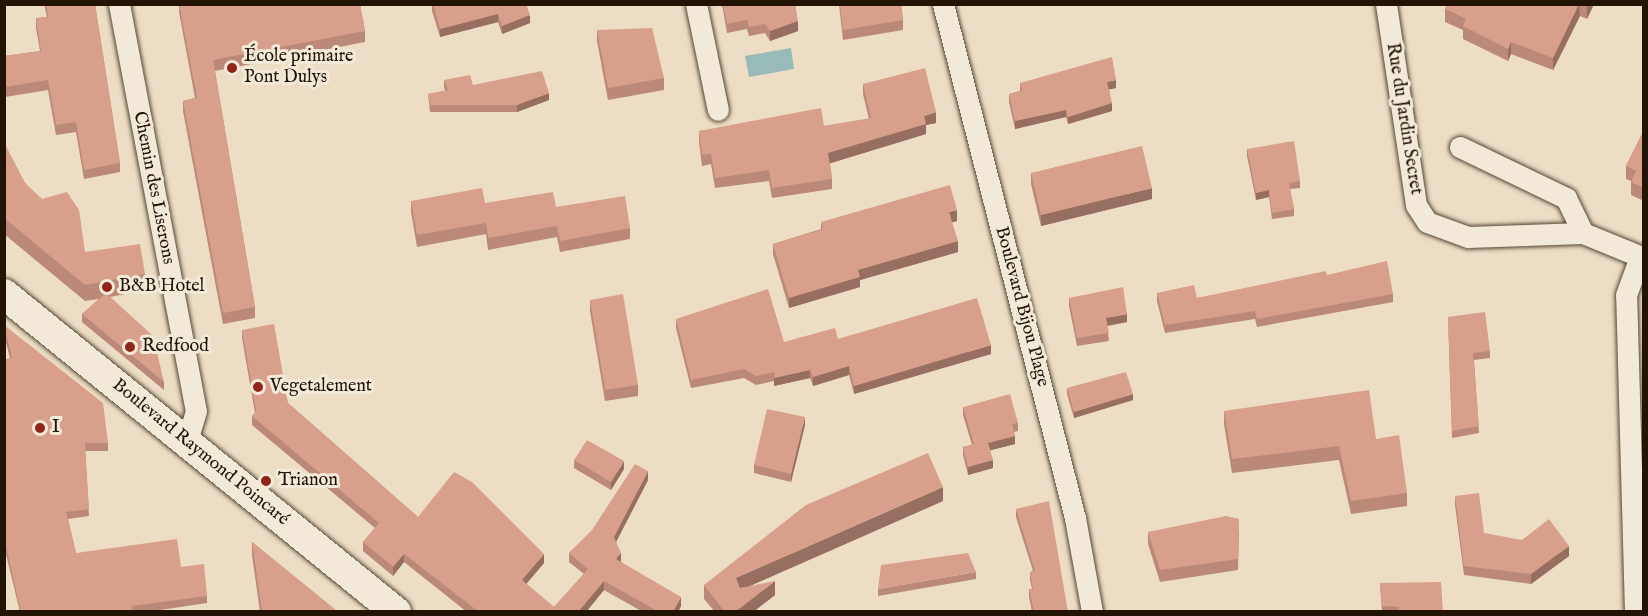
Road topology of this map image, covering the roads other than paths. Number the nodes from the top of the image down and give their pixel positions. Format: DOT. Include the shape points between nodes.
graph roads {
  1 [pos="119,4"];
  2 [pos="696,4"];
  3 [pos="943,4"];
  4 [pos="1386,4"];
  5 [pos="718,110"];
  6 [pos="1460,147"];
  7 [pos="1583,233"];
  8 [pos="1642,258"];
  9 [pos="4,294"];
  10 [pos="187,441"];
  11 [pos="396,612"];
  12 [pos="1092,612"];
  13 [pos="1635,612"];
  1 -- 10 [label="street, Chemin des Liserons" via="196,411"];
  2 -- 5 [label="street"];
  3 -- 12 [label="street, Boulevard Bijou Plage" via="1056,441"];
  4 -- 7 [label="street, Rue du Jardin Secret" via="1416,205 1427,222 1468,237"];
  6 -- 7 [label="street" via="1566,198"];
  7 -- 8 [label="street, Rue du Jardin Secret"];
  8 -- 13 [label="street" via="1626,295"];
  9 -- 10 [label="main road, Boulevard Raymond Poincaré"];
  10 -- 11 [label="main road, Boulevard Raymond Poincaré"];
}
